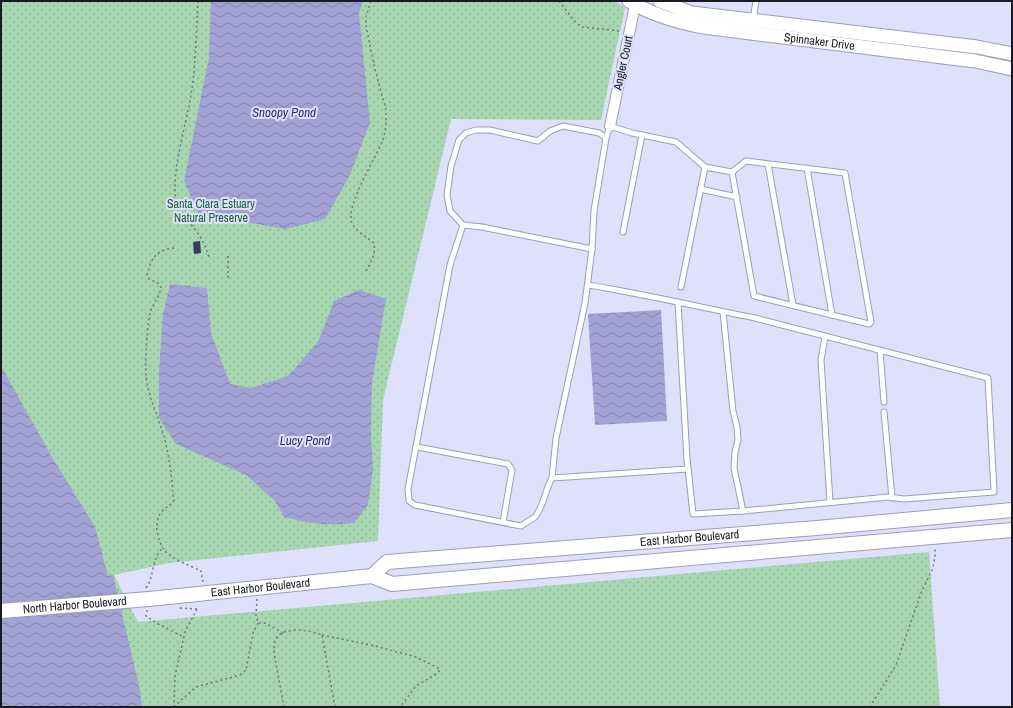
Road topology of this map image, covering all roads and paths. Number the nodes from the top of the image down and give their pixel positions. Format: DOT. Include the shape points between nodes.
graph roads {
  1 [pos="198,1"];
  2 [pos="371,1"];
  3 [pos="559,1"];
  4 [pos="660,1"];
  5 [pos="756,1"];
  6 [pos="634,2"];
  7 [pos="753,20"];
  8 [pos="630,32"];
  9 [pos="751,33"];
  10 [pos="1012,54"];
  11 [pos="1012,69"];
  12 [pos="610,126"];
  13 [pos="642,135"];
  14 [pos="606,138"];
  15 [pos="768,164"];
  16 [pos="704,167"];
  17 [pos="807,168"];
  18 [pos="732,172"];
  19 [pos="700,190"];
  20 [pos="737,196"];
  21 [pos="463,225"];
  22 [pos="623,232"];
  23 [pos="174,248"];
  24 [pos="592,249"];
  25 [pos="228,256"];
  26 [pos="209,257"];
  27 [pos="366,271"];
  28 [pos="228,279"];
  29 [pos="588,285"];
  30 [pos="680,287"];
  31 [pos="678,302"];
  32 [pos="793,305"];
  33 [pos="723,312"];
  34 [pos="832,315"];
  35 [pos="825,337"];
  36 [pos="880,351"];
  37 [pos="884,402"];
  38 [pos="884,412"];
  39 [pos="417,447"];
  40 [pos="688,469"];
  41 [pos="552,478"];
  42 [pos="892,498"];
  43 [pos="830,502"];
  44 [pos="1012,510"];
  45 [pos="743,511"];
  46 [pos="503,522"];
  47 [pos="1012,530"];
  48 [pos="934,536"];
  49 [pos="163,547"];
  50 [pos="372,576"];
  51 [pos="259,588"];
  52 [pos="205,594"];
  53 [pos="147,598"];
  54 [pos="197,609"];
  55 [pos="1,612"];
  56 [pos="258,623"];
  57 [pos="283,633"];
  58 [pos="322,635"];
  59 [pos="184,636"];
  60 [pos="174,707"];
  61 [pos="284,707"];
  62 [pos="335,707"];
  63 [pos="400,707"];
  64 [pos="870,707"];
  1 -- 26 [label="path" via="192,95 175,190 180,209 204,244"];
  2 -- 27 [label="path" via="366,25 385,103 386,130 351,211 352,224 374,244 375,250"];
  3 -- 8 [label="path" via="576,24"];
  4 -- 7 [label="street, Spinnaker Drive" via="692,13"];
  5 -- 7 [label="lane"];
  6 -- 8 [label="street, Angler Court"];
  6 -- 9 [label="street, Spinnaker Drive" via="667,18 688,24"];
  7 -- 9 [label="lane"];
  7 -- 10 [label="street, Spinnaker Drive" via="977,47"];
  8 -- 12 [label="street, Angler Court"];
  9 -- 11 [label="street, Spinnaker Drive" via="975,61"];
  12 -- 13 [label="lane"];
  12 -- 14 [label="lane"];
  13 -- 16 [label="lane" via="676,142"];
  13 -- 22 [label="lane"];
  14 -- 21 [label="lane" via="599,133 563,126 550,131 538,141 490,130 466,133 458,140 447,195 450,211"];
  14 -- 24 [label="lane" via="594,211"];
  15 -- 17 [label="lane"];
  15 -- 18 [label="lane" via="746,161"];
  15 -- 32 [label="lane"];
  16 -- 18 [label="lane"];
  16 -- 19 [label="lane"];
  17 -- 34 [label="lane"];
  17 -- 34 [label="lane" via="845,173 871,322 869,324"];
  18 -- 20 [label="lane"];
  19 -- 20 [label="lane"];
  19 -- 30 [label="lane"];
  20 -- 32 [label="lane" via="754,296"];
  21 -- 24 [label="lane"];
  21 -- 39 [label="lane" via="450,265"];
  23 -- 49 [label="path" via="160,252 150,261 147,275 161,287 149,315 147,386 166,442 174,500 163,510 156,522"];
  24 -- 29 [label="lane"];
  25 -- 28 [label="path"];
  29 -- 31 [label="lane"];
  29 -- 41 [label="lane" via="556,438"];
  31 -- 33 [label="lane"];
  31 -- 40 [label="lane"];
  32 -- 34 [label="lane"];
  33 -- 35 [label="lane"];
  33 -- 45 [label="lane" via="732,411 738,440 734,468"];
  35 -- 36 [label="lane"];
  35 -- 43 [label="lane" via="821,360"];
  36 -- 37 [label="lane"];
  36 -- 42 [label="lane" via="988,378 994,492"];
  38 -- 42 [label="lane"];
  39 -- 46 [label="lane" via="408,489 409,501 415,506"];
  39 -- 46 [label="lane" via="508,464 512,470"];
  40 -- 41 [label="lane"];
  40 -- 45 [label="lane" via="693,514"];
  41 -- 46 [label="lane" via="534,517 521,526"];
  42 -- 43 [label="lane"];
  43 -- 45 [label="lane"];
  44 -- 50 [label="main road, East Harbor Boulevard" via="387,562"];
  47 -- 48 [label="main road, East Harbor Boulevard"];
  48 -- 50 [label="main road, East Harbor Boulevard" via="392,584"];
  48 -- 64 [label="path" via="933,568 921,593 896,664"];
  49 -- 52 [label="path" via="174,557 201,571"];
  49 -- 53 [label="path" via="156,557"];
  50 -- 51 [label="main road, East Harbor Boulevard"];
  51 -- 52 [label="main road, East Harbor Boulevard"];
  51 -- 56 [label="path" via="256,615"];
  52 -- 53 [label="main road, East Harbor Boulevard"];
  53 -- 55 [label="main road, North Harbor Boulevard, bridge"];
  53 -- 59 [label="path" via="146,616"];
  54 -- 59 [label="path"];
  56 -- 57 [label="path" via="265,623"];
  56 -- 60 [label="path" via="253,633 246,670 240,675 196,687"];
  57 -- 58 [label="path" via="303,630"];
  57 -- 61 [label="path" via="276,639 274,653"];
  58 -- 62 [label="path"];
  58 -- 63 [label="path" via="416,656 440,669 412,690"];
  59 -- 60 [label="path" via="175,676"];
}
